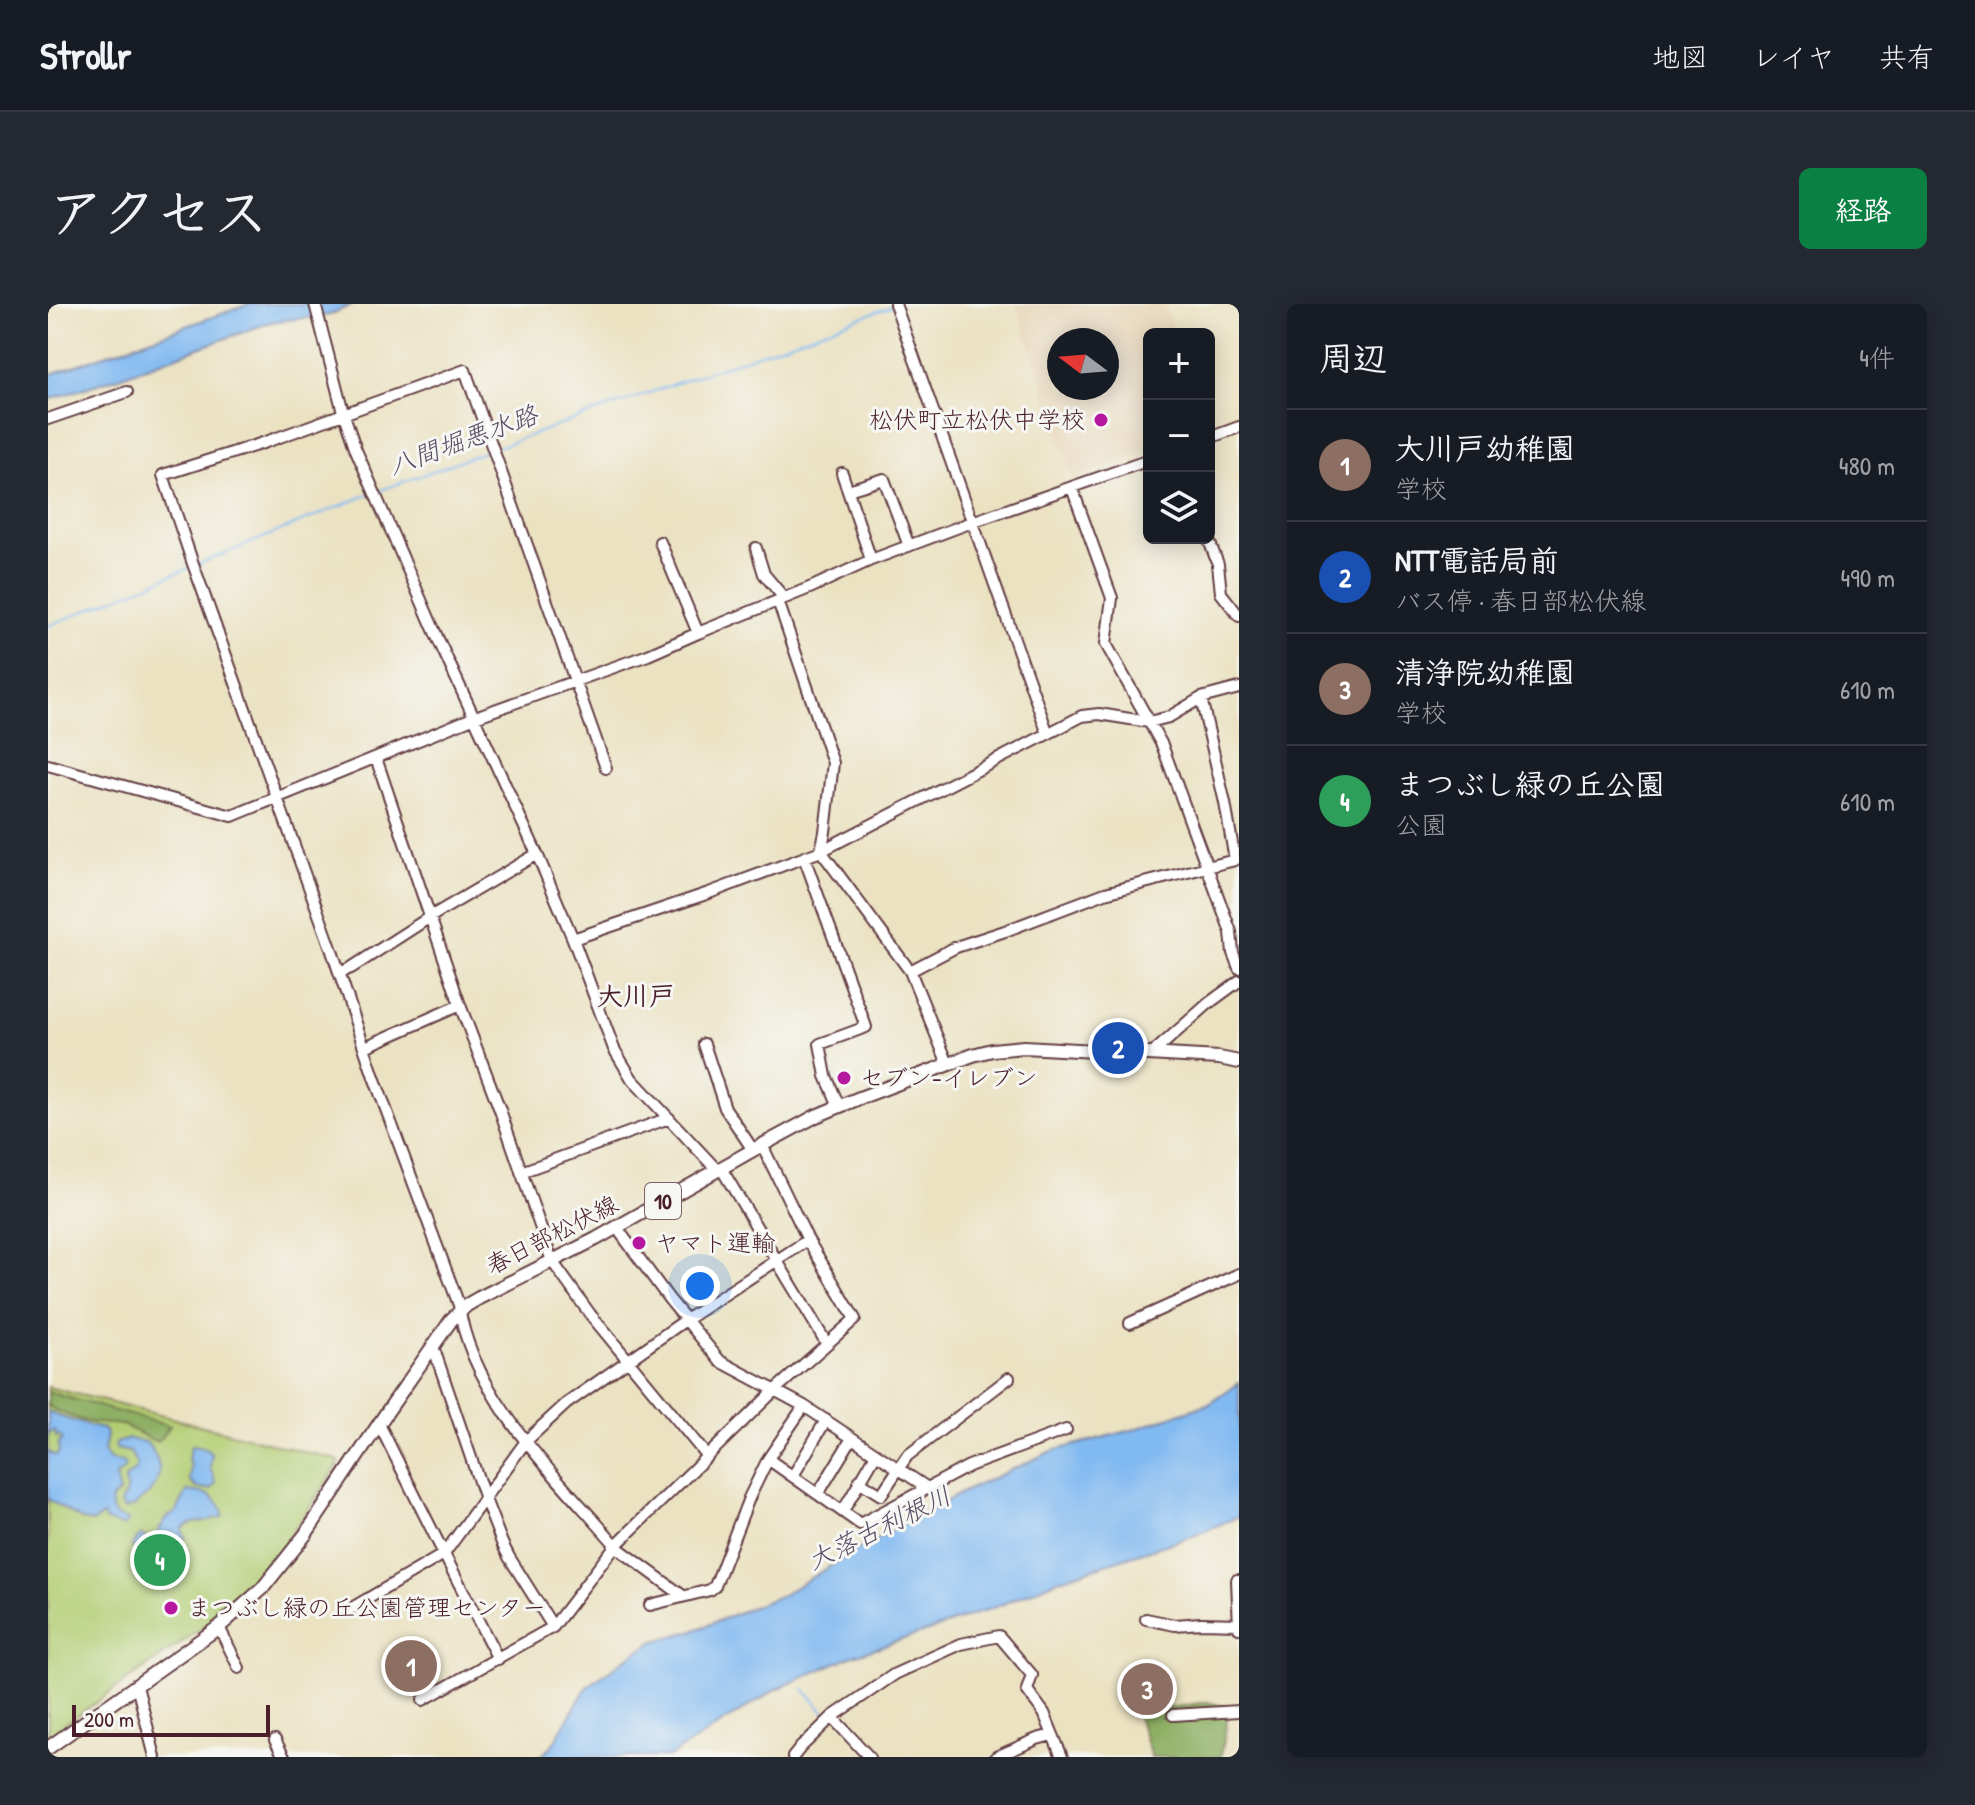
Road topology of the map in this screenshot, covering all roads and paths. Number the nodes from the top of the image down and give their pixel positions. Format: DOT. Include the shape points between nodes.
graph roads {
  1 [pos="315,304"];
  2 [pos="895,304"];
  3 [pos="127,392"];
  4 [pos="343,412"];
  5 [pos="48,419"];
  6 [pos="1239,427"];
  7 [pos="1215,436"];
  8 [pos="1143,462"];
  9 [pos="842,473"];
  10 [pos="1072,488"];
  11 [pos="848,490"];
  12 [pos="972,522"];
  13 [pos="660,542"];
  14 [pos="1210,544"];
  15 [pos="909,546"];
  16 [pos="756,548"];
  17 [pos="871,560"];
  18 [pos="781,600"];
  19 [pos="1239,616"];
  20 [pos="698,633"];
  21 [pos="574,681"];
  22 [pos="1239,688"];
  23 [pos="1201,698"];
  24 [pos="475,717"];
  25 [pos="1149,722"];
  26 [pos="1048,734"];
  27 [pos="376,758"];
  28 [pos="48,765"];
  29 [pos="606,768"];
  30 [pos="277,797"];
  31 [pos="821,851"];
  32 [pos="537,854"];
  33 [pos="804,857"];
  34 [pos="1207,868"];
  35 [pos="430,917"];
  36 [pos="573,939"];
  37 [pos="1239,968"];
  38 [pos="910,971"];
  39 [pos="339,973"];
  40 [pos="1239,981"];
  41 [pos="460,1005"];
  42 [pos="704,1044"];
  43 [pos="365,1047"];
  44 [pos="1156,1050"];
  45 [pos="1239,1062"];
  46 [pos="948,1064"];
  47 [pos="839,1106"];
  48 [pos="669,1118"];
  49 [pos="757,1147"];
  50 [pos="719,1169"];
  51 [pos="521,1172"];
  52 [pos="617,1228"];
  53 [pos="808,1240"];
  54 [pos="552,1261"];
  55 [pos="776,1261"];
  56 [pos="1239,1274"];
  57 [pos="460,1311"];
  58 [pos="687,1319"];
  59 [pos="1130,1323"];
  60 [pos="827,1344"];
  61 [pos="432,1348"];
  62 [pos="627,1360"];
  63 [pos="1009,1378"];
  64 [pos="775,1390"];
  65 [pos="804,1406"];
  66 [pos="826,1420"];
  67 [pos="379,1424"];
  68 [pos="1066,1430"];
  69 [pos="852,1438"];
  70 [pos="526,1441"];
  71 [pos="876,1454"];
  72 [pos="706,1455"];
  73 [pos="768,1459"];
  74 [pos="898,1468"];
  75 [pos="793,1476"];
  76 [pos="859,1481"];
  77 [pos="926,1487"];
  78 [pos="818,1494"];
  79 [pos="485,1499"];
  80 [pos="843,1511"];
  81 [pos="615,1546"];
  82 [pos="444,1554"];
  83 [pos="1239,1580"];
  84 [pos="683,1596"];
  85 [pos="650,1605"];
  86 [pos="345,1612"];
  87 [pos="1146,1619"];
  88 [pos="1239,1626"];
  89 [pos="219,1627"];
  90 [pos="553,1627"];
  91 [pos="498,1659"];
  92 [pos="239,1668"];
  93 [pos="137,1686"];
  94 [pos="423,1700"];
  95 [pos="1239,1711"];
  96 [pos="1173,1715"];
  97 [pos="832,1717"];
  98 [pos="1052,1735"];
  99 [pos="275,1740"];
  100 [pos="48,1748"];
  101 [pos="155,1757"];
  102 [pos="284,1757"];
  103 [pos="793,1757"];
  104 [pos="869,1757"];
  105 [pos="997,1757"];
  106 [pos="1062,1757"];
  1 -- 4 [label="street"];
  2 -- 12 [label="street"];
  3 -- 5 [label="street"];
  4 -- 21 [label="street" via="465,370"];
  4 -- 24 [label="street"];
  4 -- 30 [label="street" via="163,475"];
  6 -- 7 [label="street"];
  8 -- 10 [label="street"];
  9 -- 11 [label="street"];
  10 -- 12 [label="street"];
  10 -- 25 [label="street" via="1112,598 1106,644"];
  11 -- 15 [label="street" via="884,479"];
  11 -- 17 [label="street"];
  12 -- 15 [label="street"];
  12 -- 26 [label="street"];
  13 -- 20 [label="street"];
  14 -- 19 [label="street" via="1221,593"];
  15 -- 17 [label="street"];
  16 -- 18 [label="street" via="764,574"];
  17 -- 18 [label="street"];
  18 -- 20 [label="street"];
  18 -- 31 [label="street" via="833,763"];
  20 -- 21 [label="street"];
  21 -- 24 [label="street"];
  21 -- 29 [label="street"];
  22 -- 23 [label="street"];
  23 -- 25 [label="street"];
  23 -- 34 [label="street" via="1235,860"];
  24 -- 27 [label="street"];
  24 -- 32 [label="street"];
  25 -- 26 [label="street" via="1082,716"];
  25 -- 34 [label="street" via="1171,766"];
  26 -- 31 [label="street"];
  27 -- 30 [label="street"];
  27 -- 35 [label="street"];
  28 -- 30 [label="street" via="232,816"];
  30 -- 39 [label="street"];
  31 -- 33 [label="street"];
  31 -- 38 [label="street"];
  32 -- 35 [label="street"];
  32 -- 36 [label="street"];
  33 -- 36 [label="street"];
  33 -- 47 [label="street" via="866,1027 820,1044"];
  34 -- 37 [label="street"];
  34 -- 38 [label="street" via="1105,893 956,947"];
  35 -- 39 [label="street"];
  35 -- 41 [label="street"];
  36 -- 48 [label="street" via="615,1051 632,1079"];
  38 -- 46 [label="street"];
  39 -- 43 [label="street"];
  40 -- 44 [label="street"];
  41 -- 43 [label="street"];
  41 -- 51 [label="street"];
  42 -- 49 [label="street" via="725,1108"];
  43 -- 57 [label="street"];
  45 -- 46 [label="main road, 春日部松伏線 / 10" via="1024,1047 992,1050"];
  46 -- 47 [label="main road, 春日部松伏線 / 10"];
  47 -- 49 [label="main road, 春日部松伏線 / 10"];
  48 -- 50 [label="street"];
  48 -- 51 [label="street"];
  49 -- 50 [label="main road, 春日部松伏線 / 10"];
  49 -- 53 [label="street"];
  50 -- 52 [label="main road, 春日部松伏線 / 10"];
  50 -- 55 [label="street"];
  51 -- 54 [label="street"];
  52 -- 54 [label="main road, 春日部松伏線 / 10"];
  52 -- 58 [label="street"];
  53 -- 55 [label="street"];
  53 -- 60 [label="street" via="855,1319"];
  54 -- 57 [label="main road, 春日部松伏線 / 10"];
  54 -- 62 [label="street"];
  55 -- 58 [label="street"];
  55 -- 60 [label="street"];
  56 -- 59 [label="street"];
  57 -- 61 [label="main road, 春日部松伏線 / 10"];
  57 -- 70 [label="street" via="474,1363"];
  58 -- 62 [label="street"];
  58 -- 64 [label="street" via="720,1361"];
  60 -- 64 [label="street"];
  61 -- 67 [label="main road, 春日部松伏線 / 10"];
  61 -- 79 [label="street"];
  62 -- 70 [label="street"];
  62 -- 72 [label="street"];
  63 -- 74 [label="street"];
  64 -- 65 [label="street"];
  64 -- 72 [label="street"];
  65 -- 66 [label="street"];
  65 -- 73 [label="street"];
  66 -- 69 [label="street"];
  66 -- 75 [label="street"];
  67 -- 82 [label="street"];
  67 -- 89 [label="main road, 春日部松伏線 / 10" via="288,1559"];
  68 -- 77 [label="street"];
  69 -- 71 [label="street"];
  69 -- 78 [label="street"];
  70 -- 79 [label="street"];
  70 -- 81 [label="street"];
  71 -- 74 [label="street"];
  71 -- 76 [label="street"];
  72 -- 81 [label="street"];
  73 -- 75 [label="street"];
  73 -- 84 [label="street" via="715,1586"];
  74 -- 76 [label="street" via="881,1495"];
  74 -- 77 [label="street"];
  75 -- 78 [label="street"];
  76 -- 80 [label="street"];
  77 -- 80 [label="street" via="860,1524"];
  78 -- 80 [label="street"];
  79 -- 82 [label="street"];
  79 -- 90 [label="street" via="509,1557"];
  81 -- 84 [label="street"];
  81 -- 90 [label="street"];
  82 -- 86 [label="street"];
  82 -- 91 [label="street"];
  83 -- 88 [label="street"];
  84 -- 85 [label="street"];
  87 -- 88 [label="street"];
  89 -- 92 [label="street"];
  89 -- 93 [label="main road, 春日部松伏線 / 10"];
  90 -- 91 [label="street"];
  91 -- 94 [label="street"];
  93 -- 100 [label="main road, 春日部松伏線 / 10"];
  93 -- 101 [label="street"];
  95 -- 96 [label="street"];
  97 -- 98 [label="street" via="908,1667 961,1644 999,1636 1032,1675 1027,1690"];
  97 -- 103 [label="street"];
  97 -- 104 [label="street"];
  98 -- 105 [label="street"];
  98 -- 106 [label="street"];
  99 -- 102 [label="street"];
}
